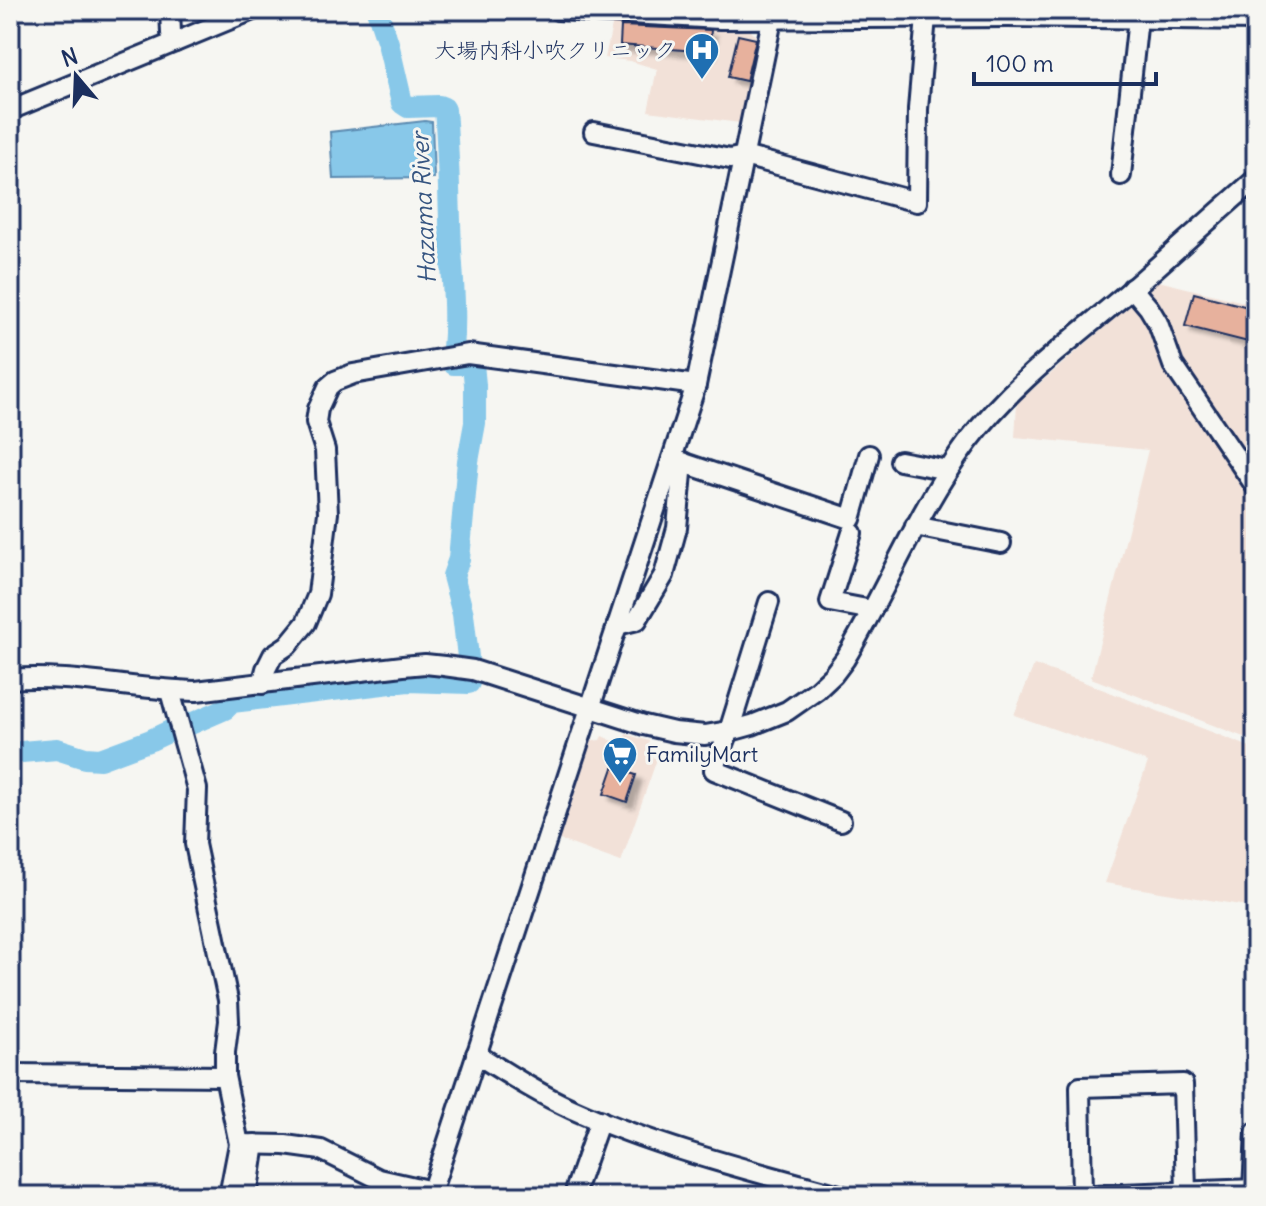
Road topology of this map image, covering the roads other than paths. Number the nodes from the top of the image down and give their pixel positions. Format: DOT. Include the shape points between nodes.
graph roads {
  1 [pos="170,10"];
  2 [pos="253,10"];
  3 [pos="558,10"];
  4 [pos="774,14"];
  5 [pos="1009,14"];
  6 [pos="1058,14"];
  7 [pos="926,17"];
  8 [pos="1138,18"];
  9 [pos="1256,20"];
  10 [pos="175,42"];
  11 [pos="10,110"];
  12 [pos="594,132"];
  13 [pos="744,156"];
  14 [pos="1121,175"];
  15 [pos="1256,179"];
  16 [pos="1132,288"];
  17 [pos="696,385"];
  18 [pos="869,455"];
  19 [pos="677,460"];
  20 [pos="900,461"];
  21 [pos="948,470"];
  22 [pos="1256,487"];
  23 [pos="915,526"];
  24 [pos="852,533"];
  25 [pos="1001,543"];
  26 [pos="641,551"];
  27 [pos="668,558"];
  28 [pos="769,602"];
  29 [pos="872,610"];
  30 [pos="617,625"];
  31 [pos="10,679"];
  32 [pos="262,684"];
  33 [pos="170,691"];
  34 [pos="591,708"];
  35 [pos="729,731"];
  36 [pos="841,821"];
  37 [pos="476,1054"];
  38 [pos="10,1074"];
  39 [pos="225,1076"];
  40 [pos="600,1120"];
  41 [pos="1256,1132"];
  42 [pos="247,1144"];
  43 [pos="576,1188"];
  44 [pos="1254,1189"];
  45 [pos="1186,1192"];
  46 [pos="431,1194"];
  47 [pos="1082,1195"];
  48 [pos="1140,1195"];
  49 [pos="229,1196"];
  50 [pos="247,1196"];
  51 [pos="843,1196"];
  52 [pos="1067,1196"];
  1 -- 10 [label="street"];
  2 -- 10 [label="street"];
  3 -- 4 [label="street" via="687,18"];
  4 -- 7 [label="street"];
  4 -- 13 [label="street"];
  5 -- 6 [label="street"];
  5 -- 7 [label="street"];
  6 -- 8 [label="street"];
  7 -- 13 [label="street" via="917,202"];
  8 -- 9 [label="street"];
  8 -- 14 [label="street"];
  10 -- 11 [label="street"];
  12 -- 13 [label="street" via="730,159"];
  13 -- 17 [label="street"];
  15 -- 16 [label="street"];
  16 -- 21 [label="street" via="1018,386"];
  16 -- 22 [label="street" via="1158,323 1173,365"];
  17 -- 19 [label="street"];
  17 -- 32 [label="street" via="468,354 335,381 322,398 316,422 325,450 328,513 318,594 306,623 273,655"];
  18 -- 19 [label="street" via="851,519"];
  19 -- 26 [label="street"];
  19 -- 27 [label="street" via="677,528"];
  20 -- 21 [label="street"];
  21 -- 23 [label="street"];
  23 -- 25 [label="street"];
  23 -- 29 [label="street"];
  24 -- 29 [label="street" via="830,602"];
  26 -- 27 [label="street"];
  26 -- 30 [label="street"];
  27 -- 30 [label="street" via="664,575 637,620"];
  28 -- 35 [label="street"];
  29 -- 35 [label="street" via="845,659 817,690 787,711"];
  30 -- 34 [label="street"];
  31 -- 33 [label="street" via="55,678"];
  32 -- 33 [label="street"];
  32 -- 34 [label="street" via="435,665 473,670"];
  33 -- 39 [label="street" via="197,789 195,844 228,1000"];
  34 -- 35 [label="street" via="674,732"];
  34 -- 37 [label="street"];
  35 -- 36 [label="street" via="714,770"];
  37 -- 40 [label="street" via="534,1090"];
  37 -- 46 [label="street"];
  38 -- 39 [label="street"];
  39 -- 42 [label="street"];
  40 -- 43 [label="street"];
  40 -- 51 [label="street" via="653,1141"];
  41 -- 44 [label="street"];
  42 -- 46 [label="street" via="321,1150 379,1179"];
  42 -- 49 [label="street"];
  42 -- 50 [label="street"];
  44 -- 45 [label="street"];
  45 -- 47 [label="street" via="1183,1084 1080,1087"];
  45 -- 48 [label="street"];
  47 -- 48 [label="street"];
  47 -- 52 [label="street"];
}
